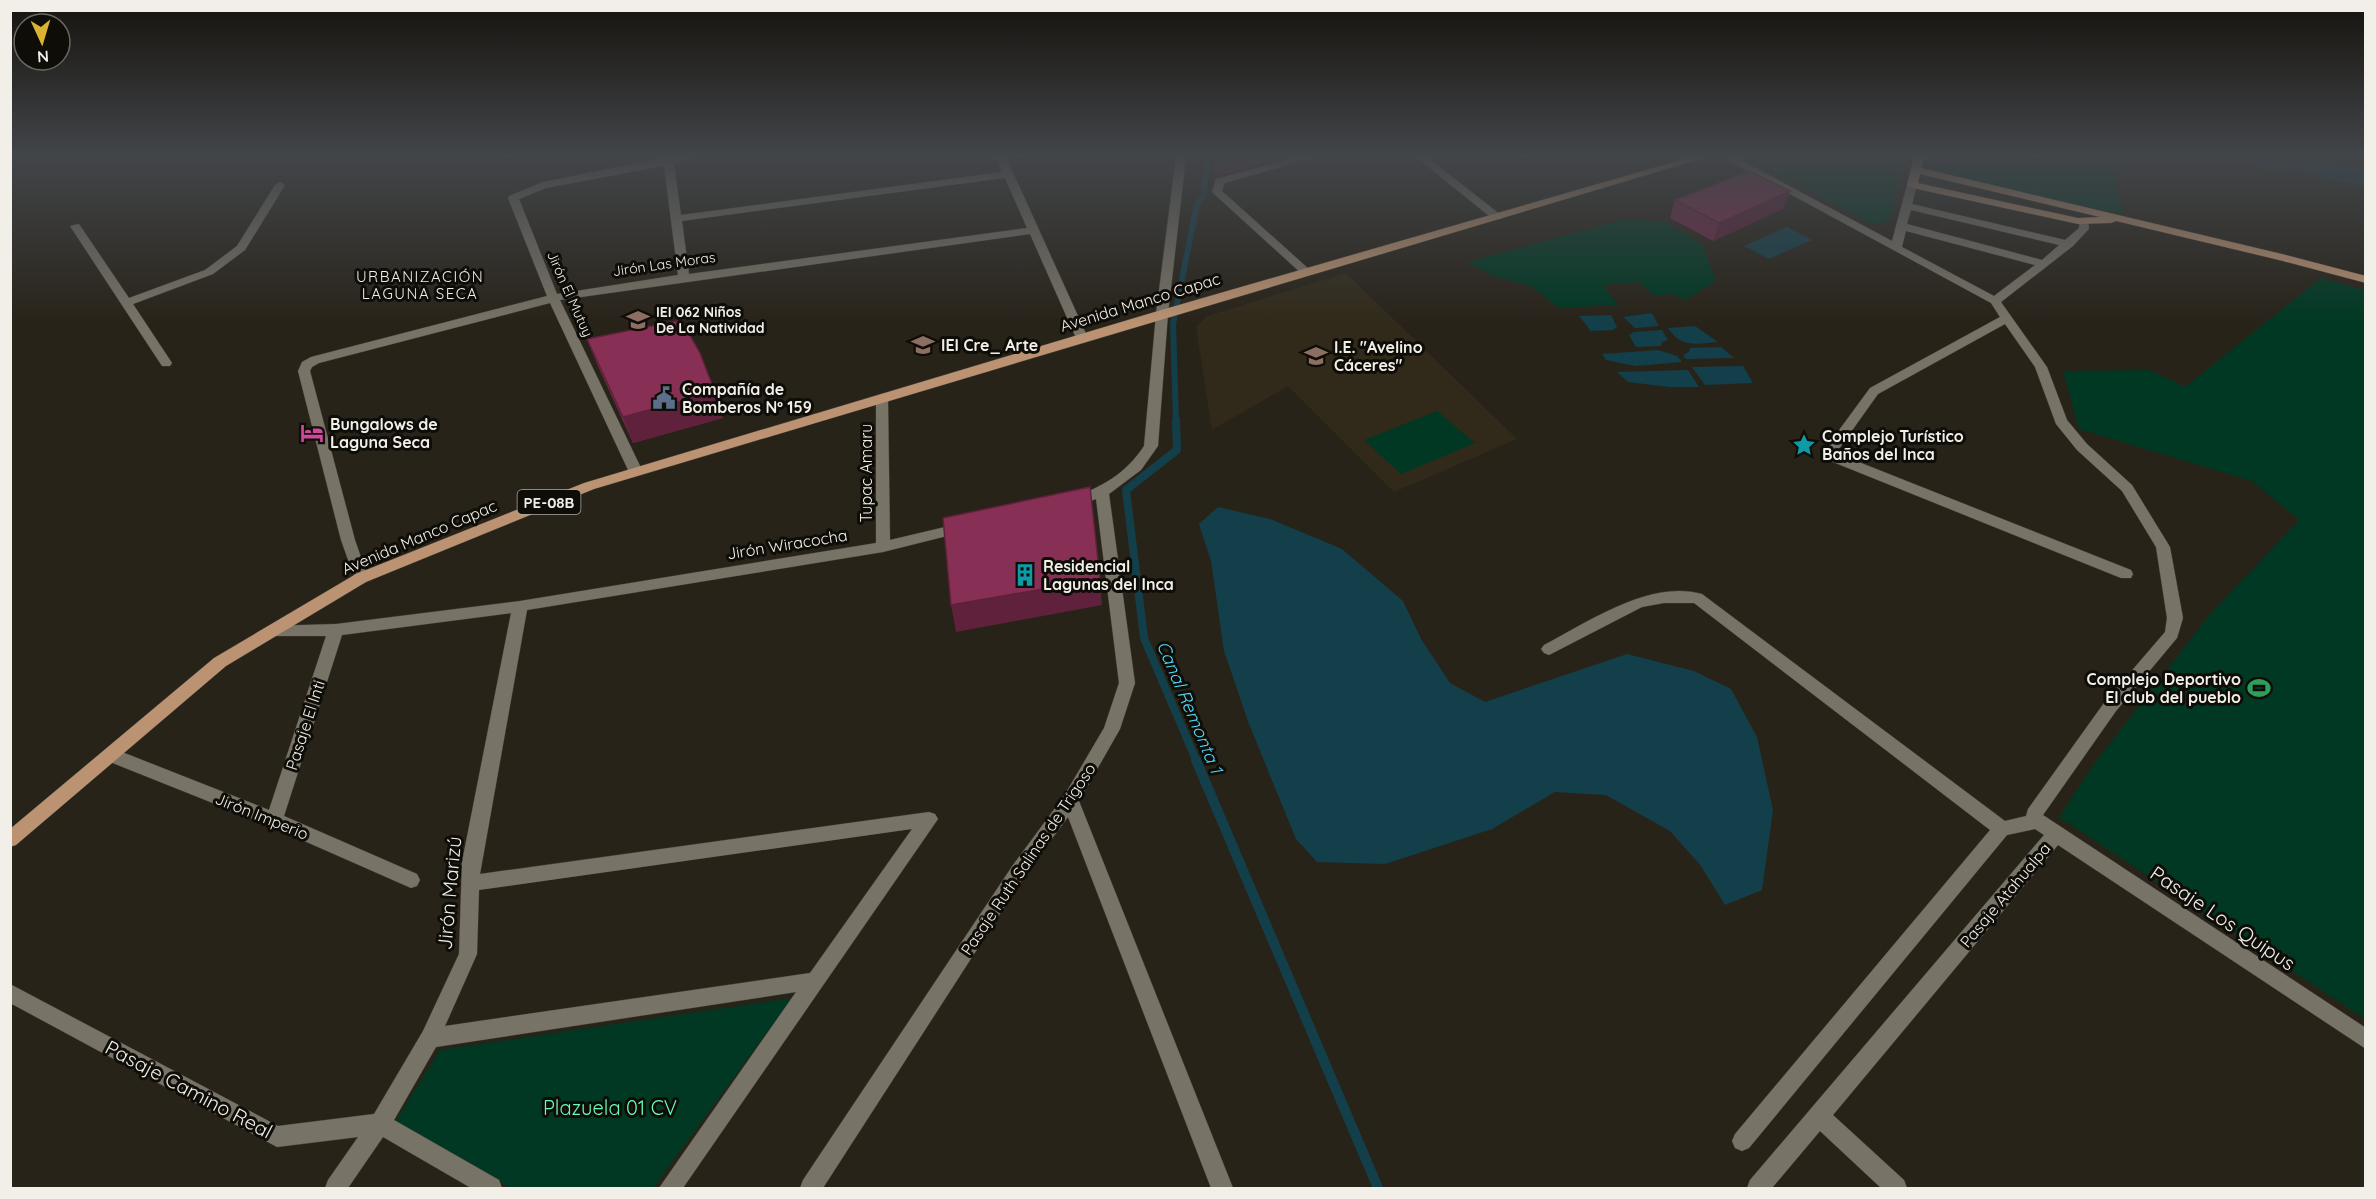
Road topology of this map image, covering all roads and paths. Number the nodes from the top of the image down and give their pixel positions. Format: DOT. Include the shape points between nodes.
graph roads {
  1 [pos="263,213"];
  2 [pos="519,213"];
  3 [pos="675,213"];
  4 [pos="721,213"];
  5 [pos="1026,213"];
  6 [pos="1176,213"];
  7 [pos="1241,213"];
  8 [pos="1492,213"];
  9 [pos="1510,213"];
  10 [pos="1831,213"];
  11 [pos="1904,213"];
  12 [pos="1936,213"];
  13 [pos="2042,213"];
  14 [pos="2101,213"];
  15 [pos="1497,217"];
  16 [pos="676,219"];
  17 [pos="2117,220"];
  18 [pos="2084,222"];
  19 [pos="75,226"];
  20 [pos="1901,226"];
  21 [pos="1034,230"];
  22 [pos="2069,244"];
  23 [pos="1896,248"];
  24 [pos="2044,264"];
  25 [pos="1306,272"];
  26 [pos="684,276"];
  27 [pos="2366,280"];
  28 [pos="554,297"];
  29 [pos="1995,301"];
  30 [pos="126,303"];
  31 [pos="1166,313"];
  32 [pos="2007,318"];
  33 [pos="1082,338"];
  34 [pos="166,363"];
  35 [pos="882,398"];
  36 [pos="636,471"];
  37 [pos="1102,493"];
  38 [pos="1063,505"];
  39 [pos="973,526"];
  40 [pos="882,547"];
  41 [pos="2126,574"];
  42 [pos="361,578"];
  43 [pos="520,606"];
  44 [pos="274,630"];
  45 [pos="336,630"];
  46 [pos="1549,649"];
  47 [pos="111,755"];
  48 [pos="1070,801"];
  49 [pos="274,820"];
  50 [pos="2037,821"];
  51 [pos="2002,829"];
  52 [pos="2056,834"];
  53 [pos="10,840"];
  54 [pos="411,880"];
  55 [pos="470,883"];
  56 [pos="813,981"];
  57 [pos="10,993"];
  58 [pos="430,1038"];
  59 [pos="2366,1040"];
  60 [pos="1818,1116"];
  61 [pos="380,1125"];
  62 [pos="1742,1141"];
  63 [pos="336,1188"];
  64 [pos="491,1188"];
  65 [pos="670,1188"];
  66 [pos="811,1188"];
  67 [pos="1222,1188"];
  68 [pos="1758,1188"];
  69 [pos="1896,1188"];
  1 -- 30 [label="street" via="241,248 209,272"];
  2 -- 28 [label="street, Jirón El Mutuy"];
  3 -- 16 [label="street"];
  4 -- 16 [label="street"];
  5 -- 21 [label="street"];
  6 -- 31 [label="street"];
  7 -- 25 [label="street"];
  8 -- 15 [label="street"];
  9 -- 15 [label="main road, Avenida Manco Capac / PE-08B"];
  10 -- 23 [label="street, Pasaje Atahualpa"];
  11 -- 20 [label="street"];
  12 -- 22 [label="street"];
  13 -- 18 [label="main road"];
  14 -- 17 [label="main road"];
  15 -- 25 [label="main road, Avenida Manco Capac / PE-08B"];
  16 -- 26 [label="street"];
  17 -- 18 [label="main road"];
  17 -- 27 [label="main road"];
  18 -- 22 [label="street" via="2084,229"];
  19 -- 30 [label="street"];
  20 -- 23 [label="street"];
  20 -- 24 [label="street"];
  21 -- 26 [label="street, Jirón Las Moras"];
  21 -- 33 [label="street"];
  22 -- 24 [label="street"];
  23 -- 29 [label="street, Pasaje Atahualpa"];
  24 -- 29 [label="street"];
  25 -- 31 [label="main road, Avenida Manco Capac / PE-08B"];
  26 -- 28 [label="street, Jirón Las Moras"];
  28 -- 36 [label="street, Jirón El Mutuy"];
  28 -- 42 [label="street, Jirón Las Moras" via="325,356 306,365 304,371"];
  29 -- 32 [label="street, Pasaje Atahualpa"];
  30 -- 34 [label="street"];
  31 -- 33 [label="main road, Avenida Manco Capac / PE-08B"];
  31 -- 37 [label="street" via="1151,446 1127,478"];
  32 -- 41 [label="street" via="1875,391 1828,455"];
  32 -- 50 [label="street, Pasaje Atahualpa" via="2041,367 2061,421 2082,447 2127,488 2163,547 2175,618 2172,634 2110,707 2034,814"];
  33 -- 35 [label="main road, Avenida Manco Capac / PE-08B"];
  35 -- 36 [label="main road, Avenida Manco Capac / PE-08B"];
  35 -- 40 [label="street, Tupac Amaru"];
  36 -- 42 [label="main road, Avenida Manco Capac / PE-08B" via="589,486"];
  37 -- 38 [label="street"];
  37 -- 48 [label="street, Pasaje Ruth Salinas de Trigoso" via="1127,683 1112,729"];
  39 -- 40 [label="street, Jirón Wiracocha"];
  40 -- 43 [label="street, Jirón Wiracocha"];
  42 -- 44 [label="main road, Avenida Manco Capac / PE-08B"];
  43 -- 45 [label="street, Jirón Wiracocha"];
  43 -- 55 [label="street, Jirón Marizú"];
  44 -- 45 [label="street, Jirón Wiracocha"];
  44 -- 47 [label="main road, Avenida Manco Capac / PE-08B" via="220,662"];
  45 -- 49 [label="street, Pasaje El Inti"];
  46 -- 51 [label="street" via="1639,602 1697,598"];
  47 -- 49 [label="street, Jirón Imperio"];
  47 -- 53 [label="main road, Avenida Manco Capac / PE-08B"];
  48 -- 66 [label="street, Pasaje Ruth Salinas de Trigoso" via="1019,870"];
  48 -- 67 [label="street"];
  49 -- 54 [label="street, Jirón Imperio"];
  50 -- 51 [label="street"];
  50 -- 52 [label="street, Pasaje Atahualpa"];
  51 -- 62 [label="street"];
  52 -- 59 [label="street, Pasaje Los Quipus"];
  52 -- 60 [label="street, Pasaje Atahualpa"];
  55 -- 56 [label="street" via="929,819"];
  55 -- 58 [label="street, Jirón Marizú" via="468,954"];
  56 -- 58 [label="street"];
  56 -- 65 [label="street"];
  57 -- 61 [label="street, Pasaje Camino Real" via="277,1137"];
  58 -- 61 [label="street, Jirón Marizú"];
  60 -- 68 [label="street, Pasaje Atahualpa"];
  60 -- 69 [label="street"];
  61 -- 63 [label="street, Jirón Marizú"];
  61 -- 64 [label="street"];
}
